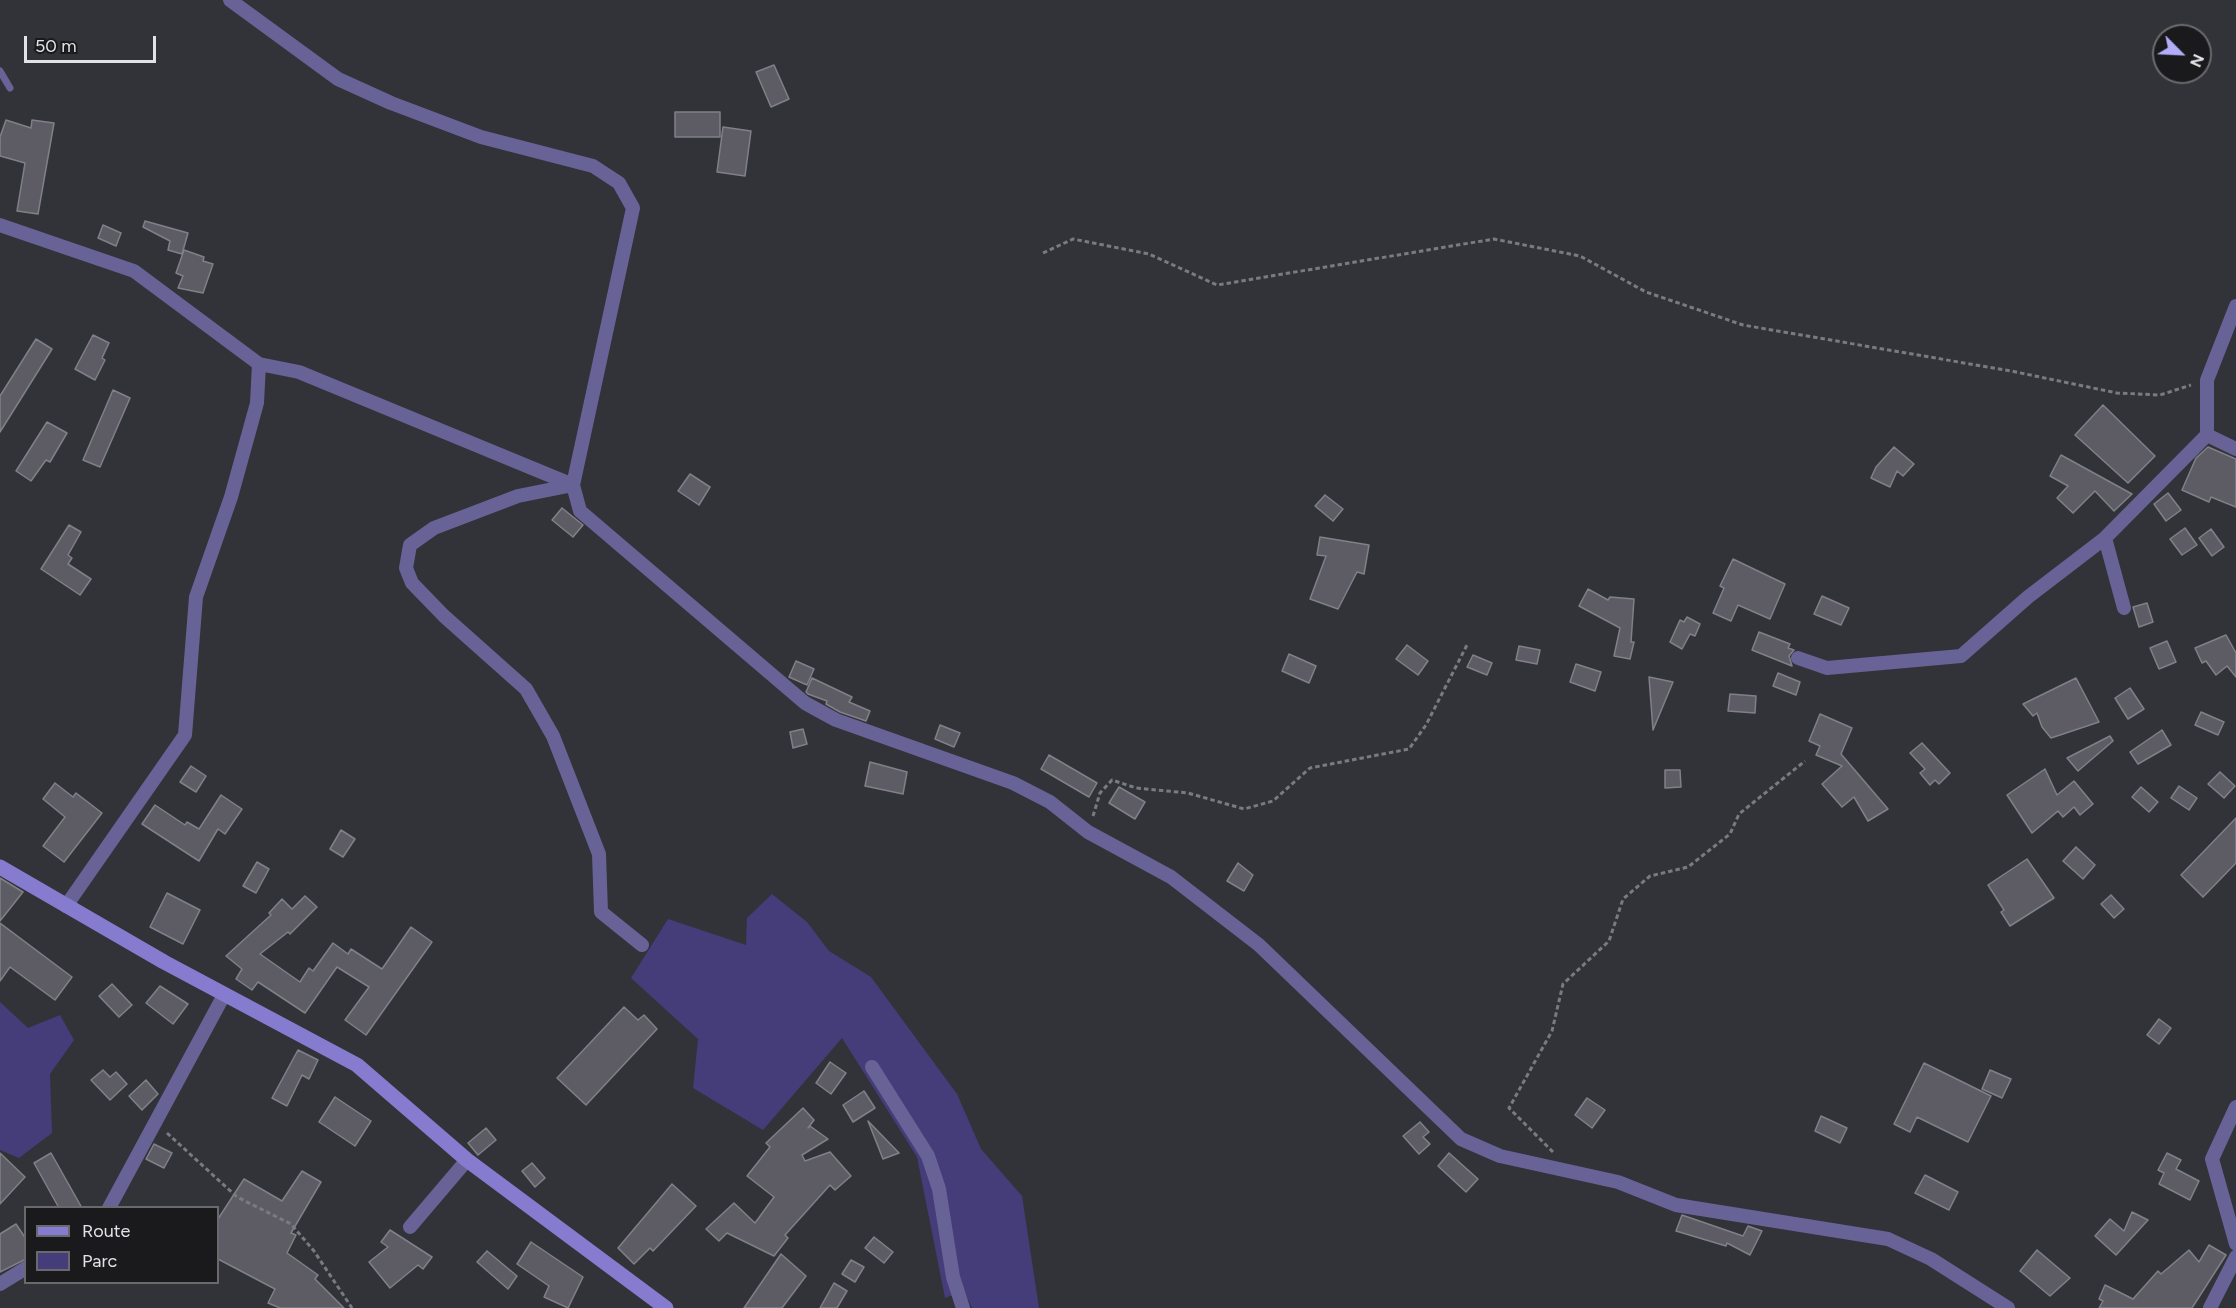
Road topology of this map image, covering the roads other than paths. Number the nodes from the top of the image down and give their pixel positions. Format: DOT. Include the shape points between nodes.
graph roads {
  1 [pos="230,0"];
  2 [pos="0,71"];
  3 [pos="10,88"];
  4 [pos="0,225"];
  5 [pos="2236,306"];
  6 [pos="259,364"];
  7 [pos="2207,435"];
  8 [pos="2236,449"];
  9 [pos="573,485"];
  10 [pos="2105,538"];
  11 [pos="2124,608"];
  12 [pos="1798,658"];
  13 [pos="0,867"];
  14 [pos="66,906"];
  15 [pos="642,945"];
  16 [pos="224,995"];
  17 [pos="872,1067"];
  18 [pos="2236,1107"];
  19 [pos="467,1160"];
  20 [pos="110,1206"];
  21 [pos="410,1227"];
  22 [pos="2236,1244"];
  23 [pos="2236,1257"];
  24 [pos="24,1269"];
  25 [pos="0,1284"];
  26 [pos="666,1308"];
  27 [pos="963,1308"];
  28 [pos="2008,1308"];
  29 [pos="2210,1308"];
  1 -- 9 [label="street" via="338,79 481,137 593,166 619,183 633,208"];
  2 -- 3 [label="lane"];
  4 -- 6 [label="street" via="134,271"];
  5 -- 7 [label="street" via="2207,380"];
  6 -- 9 [label="street" via="299,372"];
  6 -- 14 [label="street" via="257,403 234,487 196,597 185,735"];
  7 -- 8 [label="street"];
  7 -- 10 [label="street"];
  9 -- 15 [label="street" via="518,496 434,528 410,545 406,568 412,583 444,616 526,689 553,736 599,854 602,912"];
  9 -- 28 [label="street" via="580,511 805,703 836,720 1013,783 1050,802 1088,832 1171,878 1259,945 1461,1139 1500,1156 1618,1182 1676,1205 1888,1239 1931,1259"];
  10 -- 11 [label="street"];
  10 -- 12 [label="street" via="2028,597 1961,656 1827,668"];
  13 -- 14 [label="street"];
  14 -- 16 [label="street"];
  16 -- 19 [label="street" via="357,1065"];
  16 -- 20 [label="street"];
  17 -- 27 [label="street" via="928,1156 939,1189 953,1277"];
  18 -- 22 [label="street" via="2212,1159"];
  19 -- 21 [label="street"];
  19 -- 26 [label="street"];
  23 -- 29 [label="street"];
  24 -- 25 [label="street"];
}
